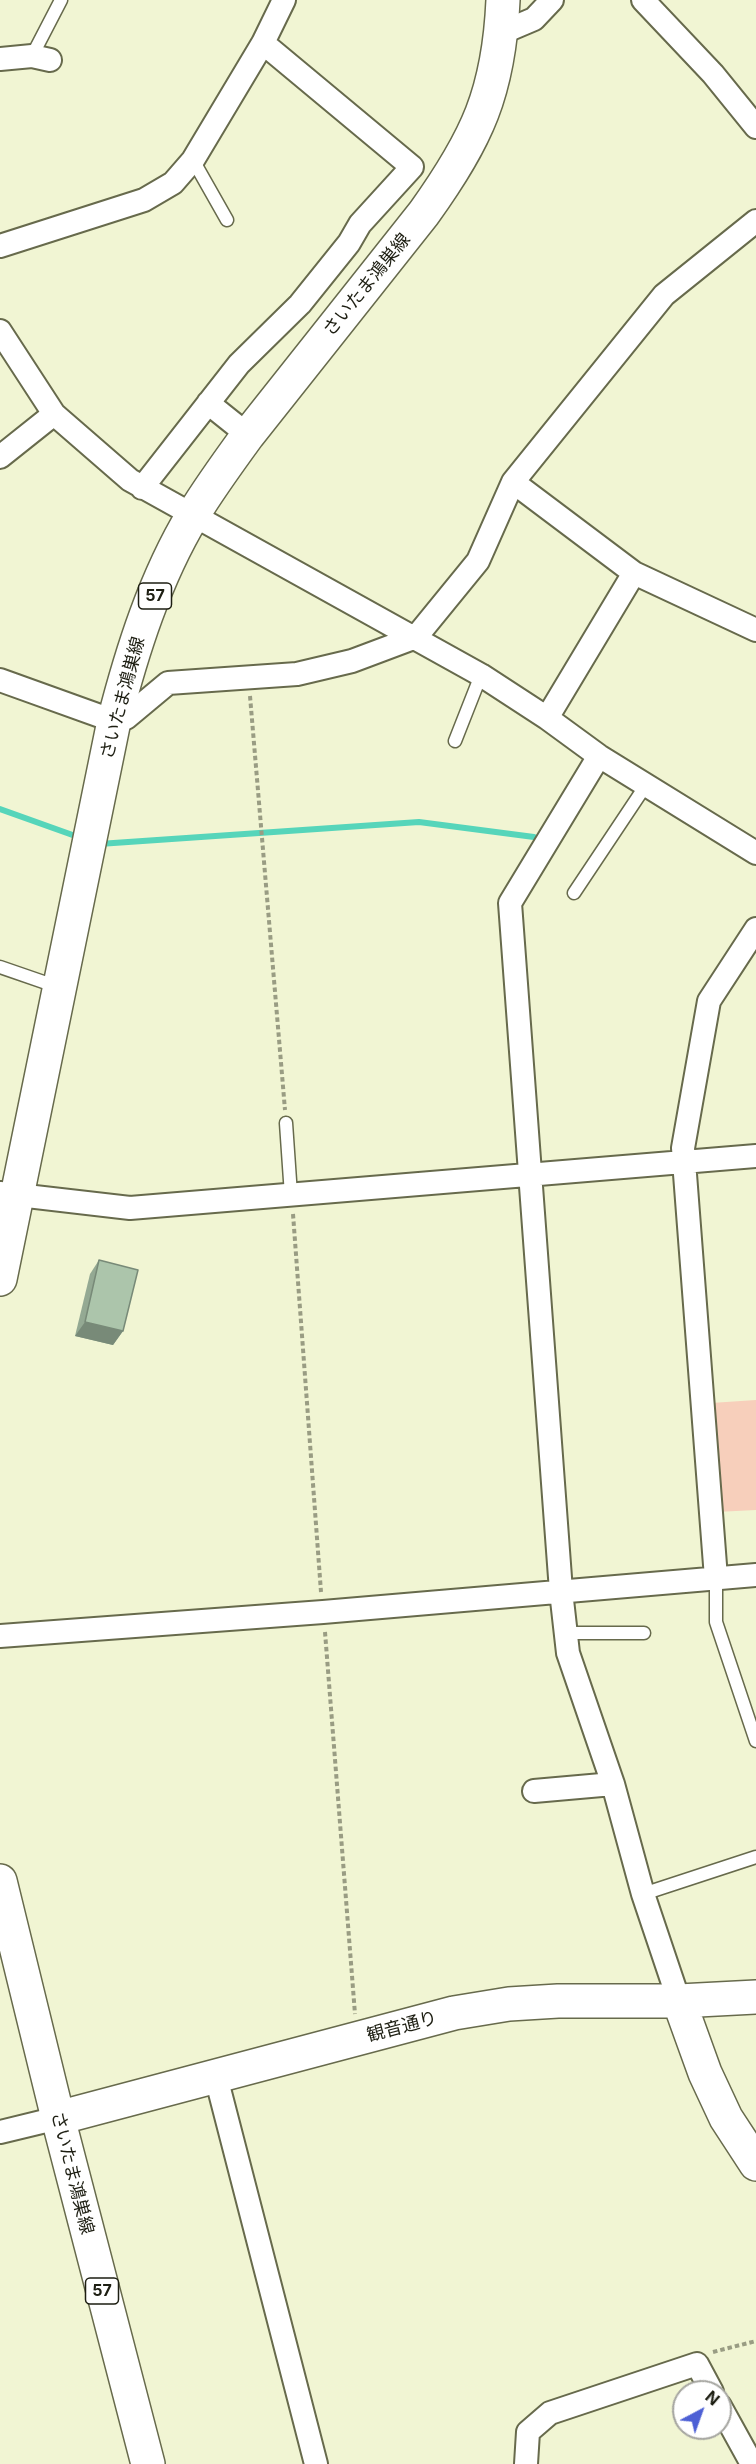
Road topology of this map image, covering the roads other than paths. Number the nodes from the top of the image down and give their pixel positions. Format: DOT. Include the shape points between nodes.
graph roads {
  1 [pos="61,0"];
  2 [pos="284,0"];
  3 [pos="502,0"];
  4 [pos="552,0"];
  5 [pos="642,0"];
  6 [pos="501,33"];
  7 [pos="263,43"];
  8 [pos="41,58"];
  9 [pos="0,59"];
  10 [pos="756,127"];
  11 [pos="193,160"];
  12 [pos="227,220"];
  13 [pos="756,221"];
  14 [pos="0,246"];
  15 [pos="0,331"];
  16 [pos="208,403"];
  17 [pos="54,414"];
  18 [pos="248,435"];
  19 [pos="0,457"];
  20 [pos="513,482"];
  21 [pos="142,488"];
  22 [pos="192,517"];
  23 [pos="634,573"];
  24 [pos="756,630"];
  25 [pos="416,637"];
  26 [pos="481,675"];
  27 [pos="0,680"];
  28 [pos="548,718"];
  29 [pos="114,721"];
  30 [pos="455,741"];
  31 [pos="599,756"];
  32 [pos="645,785"];
  33 [pos="756,853"];
  34 [pos="574,893"];
  35 [pos="756,929"];
  36 [pos="0,967"];
  37 [pos="59,987"];
  38 [pos="286,1123"];
  39 [pos="756,1156"];
  40 [pos="684,1162"];
  41 [pos="530,1174"];
  42 [pos="8,1194"];
  43 [pos="291,1195"];
  44 [pos="0,1279"];
  45 [pos="756,1575"];
  46 [pos="716,1578"];
  47 [pos="561,1591"];
  48 [pos="566,1633"];
  49 [pos="644,1633"];
  50 [pos="0,1636"];
  51 [pos="756,1741"];
  52 [pos="613,1784"];
  53 [pos="534,1791"];
  54 [pos="756,1857"];
  55 [pos="0,1881"];
  56 [pos="643,1894"];
  57 [pos="756,1996"];
  58 [pos="679,2001"];
  59 [pos="216,2077"];
  60 [pos="58,2118"];
  61 [pos="0,2132"];
  62 [pos="756,2164"];
  63 [pos="706,2380"];
  64 [pos="732,2428"];
  65 [pos="148,2464"];
  66 [pos="316,2464"];
  67 [pos="526,2464"];
  68 [pos="752,2464"];
  1 -- 8 [label="lane"];
  2 -- 7 [label="street"];
  3 -- 6 [label="main road, さいたま鴻巣線 / 57"];
  4 -- 6 [label="street" via="534,19"];
  5 -- 10 [label="street" via="713,74"];
  6 -- 18 [label="main road, さいたま鴻巣線 / 57" via="486,107 450,177"];
  7 -- 11 [label="street"];
  7 -- 16 [label="street" via="412,167 360,224 300,304 239,364"];
  8 -- 9 [label="street"];
  11 -- 12 [label="lane"];
  11 -- 14 [label="street" via="173,183 144,200"];
  13 -- 20 [label="street" via="664,295"];
  15 -- 17 [label="street"];
  16 -- 18 [label="street"];
  16 -- 21 [label="street"];
  17 -- 19 [label="street"];
  17 -- 21 [label="street"];
  18 -- 22 [label="main road, さいたま鴻巣線 / 57"];
  20 -- 23 [label="street"];
  20 -- 25 [label="street" via="477,561"];
  21 -- 22 [label="street"];
  22 -- 25 [label="street"];
  22 -- 29 [label="main road, さいたま鴻巣線 / 57" via="143,624"];
  23 -- 24 [label="street"];
  23 -- 28 [label="street"];
  25 -- 26 [label="street"];
  25 -- 29 [label="street" via="352,661 297,674 168,683 126,718"];
  26 -- 28 [label="street"];
  26 -- 30 [label="lane"];
  27 -- 29 [label="street"];
  28 -- 31 [label="street"];
  29 -- 37 [label="main road, さいたま鴻巣線 / 57"];
  31 -- 32 [label="street"];
  31 -- 41 [label="street" via="510,903"];
  32 -- 33 [label="street"];
  32 -- 34 [label="lane"];
  35 -- 40 [label="street" via="705,1013"];
  36 -- 37 [label="lane"];
  37 -- 42 [label="main road, さいたま鴻巣線 / 57"];
  38 -- 43 [label="lane"];
  39 -- 40 [label="street"];
  40 -- 41 [label="street"];
  40 -- 46 [label="street"];
  41 -- 43 [label="street"];
  41 -- 47 [label="street"];
  42 -- 43 [label="street" via="130,1208"];
  42 -- 44 [label="main road, さいたま鴻巣線 / 57"];
  45 -- 46 [label="street"];
  46 -- 47 [label="street"];
  46 -- 51 [label="lane" via="716,1622"];
  47 -- 48 [label="street"];
  47 -- 50 [label="street"];
  48 -- 49 [label="lane"];
  48 -- 52 [label="street" via="568,1653"];
  52 -- 53 [label="street"];
  52 -- 56 [label="street"];
  54 -- 56 [label="lane"];
  55 -- 60 [label="main road, さいたま鴻巣線 / 57"];
  56 -- 58 [label="street"];
  57 -- 58 [label="main road, 観音通り"];
  58 -- 59 [label="main road, 観音通り" via="558,2001 454,2013"];
  58 -- 62 [label="main road" via="717,2100"];
  59 -- 60 [label="main road, 観音通り"];
  59 -- 66 [label="street"];
  60 -- 61 [label="street"];
  60 -- 65 [label="main road, さいたま鴻巣線 / 57"];
  63 -- 67 [label="street" via="697,2364 550,2413 528,2432"];
  64 -- 68 [label="street"];
}
